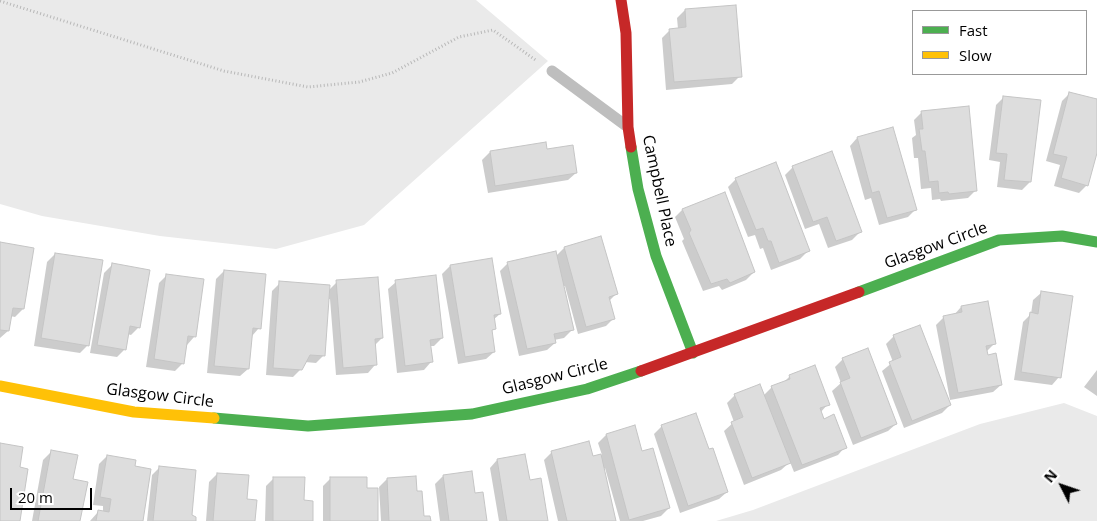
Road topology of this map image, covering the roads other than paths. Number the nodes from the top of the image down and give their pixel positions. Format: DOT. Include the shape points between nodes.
graph roads {
  1 [pos="621,0"];
  2 [pos="552,71"];
  3 [pos="628,128"];
  4 [pos="1097,242"];
  5 [pos="693,353"];
  6 [pos="0,386"];
  1 -- 3 [label="street, Campbell Place" via="626,33"];
  2 -- 3 [label="lane"];
  3 -- 5 [label="street, Campbell Place" via="638,189 656,256"];
  4 -- 5 [label="street, Glasgow Circle" via="1062,236 999,240"];
  5 -- 6 [label="street, Glasgow Circle" via="587,389 472,414 308,426 134,412"];
}
